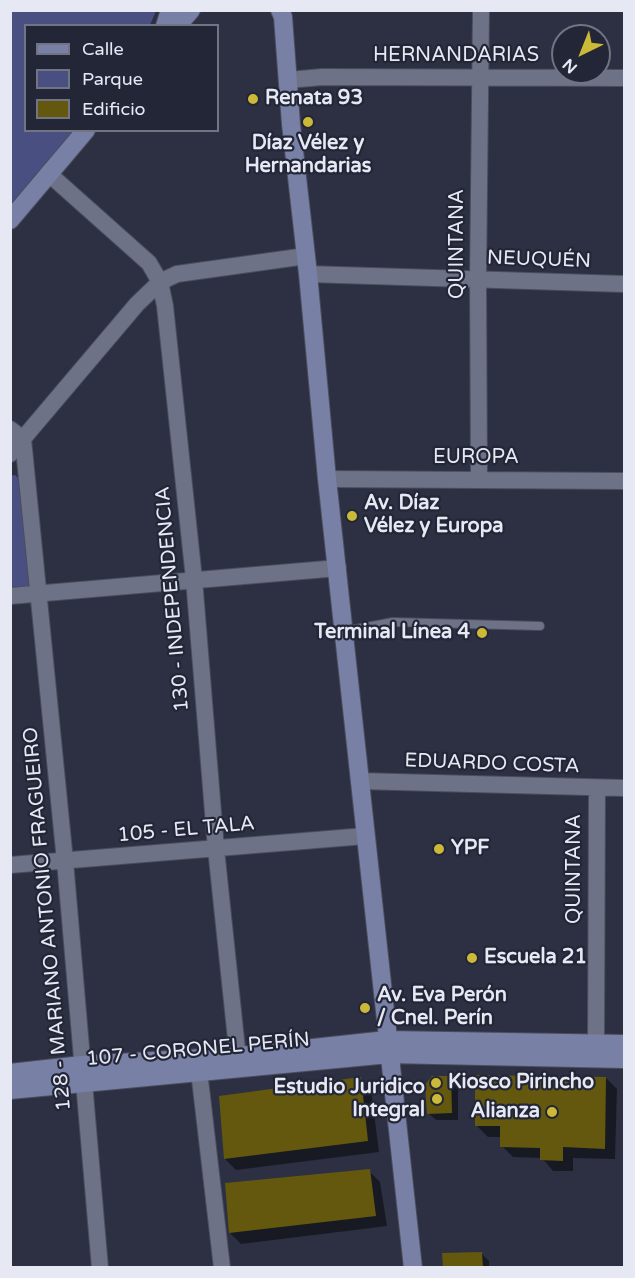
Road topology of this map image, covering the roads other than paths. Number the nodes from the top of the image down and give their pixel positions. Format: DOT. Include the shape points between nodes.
graph roads {
  1 [pos="190,10"];
  2 [pos="481,10"];
  3 [pos="282,13"];
  4 [pos="179,24"];
  5 [pos="480,77"];
  6 [pos="624,78"];
  7 [pos="288,80"];
  8 [pos="84,132"];
  9 [pos="48,173"];
  10 [pos="10,220"];
  11 [pos="307,265"];
  12 [pos="478,279"];
  13 [pos="160,282"];
  14 [pos="624,284"];
  15 [pos="17,434"];
  16 [pos="10,454"];
  17 [pos="327,478"];
  18 [pos="479,478"];
  19 [pos="624,481"];
  20 [pos="338,568"];
  21 [pos="194,579"];
  22 [pos="38,594"];
  23 [pos="10,596"];
  24 [pos="540,627"];
  25 [pos="345,631"];
  26 [pos="359,781"];
  27 [pos="597,788"];
  28 [pos="624,788"];
  29 [pos="365,836"];
  30 [pos="216,849"];
  31 [pos="64,861"];
  32 [pos="10,865"];
  33 [pos="624,1044"];
  34 [pos="388,1047"];
  35 [pos="597,1051"];
  36 [pos="624,1059"];
  37 [pos="239,1063"];
  38 [pos="200,1071"];
  39 [pos="10,1073"];
  40 [pos="83,1073"];
  41 [pos="10,1090"];
  42 [pos="100,1268"];
  43 [pos="222,1268"];
  44 [pos="413,1268"];
  1 -- 4 [label="main road"];
  2 -- 5 [label="street, QUINTANA"];
  3 -- 7 [label="main road"];
  5 -- 6 [label="street, HERNANDARIAS"];
  5 -- 7 [label="street, HERNANDARIAS"];
  5 -- 12 [label="street, QUINTANA"];
  7 -- 11 [label="main road"];
  8 -- 9 [label="main road"];
  9 -- 10 [label="main road"];
  9 -- 13 [label="street, 130 - INDEPENDENCIA" via="149,263"];
  11 -- 12 [label="street, NEUQUÉN"];
  11 -- 13 [label="street, NEUQUÉN" via="177,274"];
  11 -- 17 [label="main road"];
  12 -- 14 [label="street, NEUQUÉN"];
  12 -- 18 [label="street, QUINTANA"];
  13 -- 15 [label="street"];
  13 -- 21 [label="street, 130 - INDEPENDENCIA"];
  15 -- 16 [label="street"];
  15 -- 22 [label="street, 128 - MARIANO ANTONIO FRAGUEIRO"];
  17 -- 18 [label="street, EUROPA"];
  17 -- 20 [label="main road"];
  18 -- 19 [label="street, EUROPA"];
  20 -- 21 [label="street"];
  20 -- 25 [label="main road"];
  21 -- 22 [label="street"];
  21 -- 30 [label="street, 130 - INDEPENDENCIA"];
  22 -- 23 [label="street"];
  22 -- 31 [label="street, 128 - MARIANO ANTONIO FRAGUEIRO"];
  24 -- 25 [label="lane" via="393,622"];
  25 -- 26 [label="main road"];
  26 -- 27 [label="street, EDUARDO COSTA"];
  26 -- 29 [label="main road"];
  27 -- 28 [label="street, EDUARDO COSTA"];
  27 -- 35 [label="street, QUINTANA"];
  29 -- 30 [label="street, 105 - EL TALA"];
  29 -- 34 [label="main road"];
  30 -- 31 [label="street, 105 - EL TALA"];
  30 -- 37 [label="street, 130 - INDEPENDENCIA"];
  31 -- 32 [label="street, 105 - EL TALA"];
  31 -- 40 [label="street, 128 - MARIANO ANTONIO FRAGUEIRO"];
  33 -- 35 [label="main road"];
  34 -- 35 [label="main road, 107 - CORONEL PERÍN"];
  34 -- 37 [label="main road, 107 - CORONEL PERÍN"];
  34 -- 44 [label="main road"];
  35 -- 36 [label="main road"];
  37 -- 38 [label="main road, 107 - CORONEL PERÍN"];
  37 -- 40 [label="main road, 107 - CORONEL PERÍN"];
  38 -- 40 [label="main road, 107 - CORONEL PERÍN"];
  38 -- 43 [label="street"];
  39 -- 40 [label="main road, 107 - CORONEL PERÍN"];
  40 -- 41 [label="main road, 107 - CORONEL PERÍN"];
  40 -- 42 [label="street, 128 - MARIANO ANTONIO FRAGUEIRO"];
}
